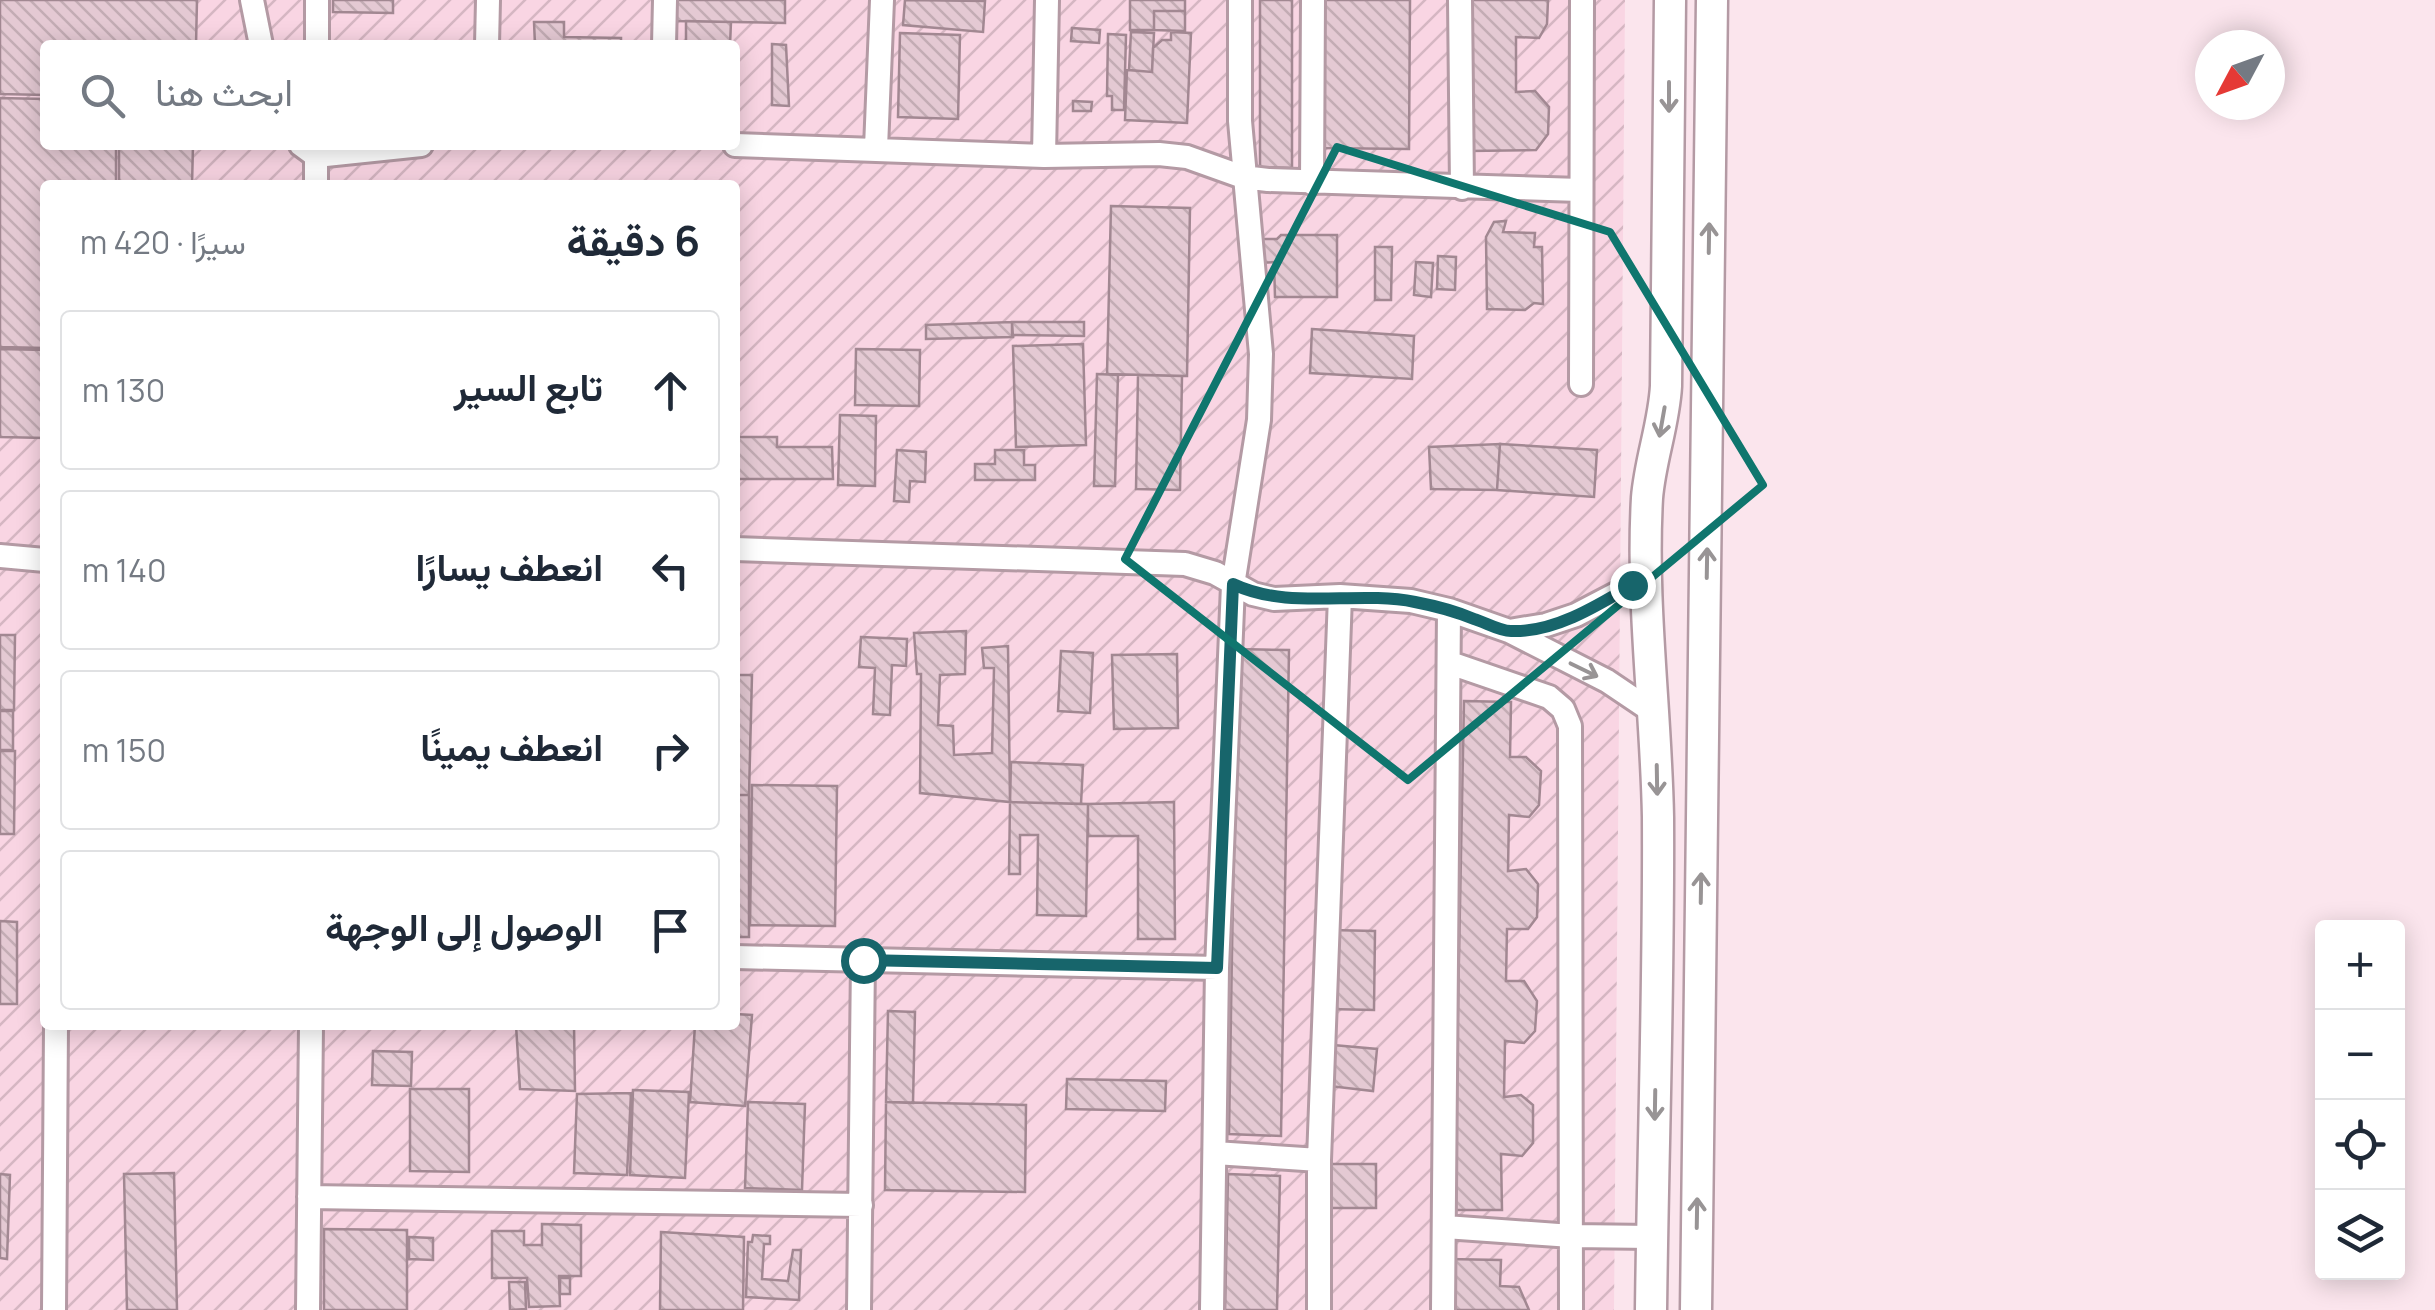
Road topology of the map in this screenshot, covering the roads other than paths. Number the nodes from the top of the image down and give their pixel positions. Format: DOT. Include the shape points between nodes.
graph roads {
  1 [pos="252,0"];
  2 [pos="317,0"];
  3 [pos="488,0"];
  4 [pos="666,0"];
  5 [pos="882,0"];
  6 [pos="1047,0"];
  7 [pos="1240,0"];
  8 [pos="1312,0"];
  9 [pos="1460,0"];
  10 [pos="1582,0"];
  11 [pos="1670,0"];
  12 [pos="1712,0"];
  13 [pos="260,40"];
  14 [pos="317,40"];
  15 [pos="487,40"];
  16 [pos="664,40"];
  17 [pos="740,145"];
  18 [pos="876,148"];
  19 [pos="311,150"];
  20 [pos="1044,156"];
  21 [pos="1243,177"];
  22 [pos="315,180"];
  23 [pos="1312,183"];
  24 [pos="1462,188"];
  25 [pos="1580,190"];
  26 [pos="1581,384"];
  27 [pos="740,549"];
  28 [pos="0,556"];
  29 [pos="40,560"];
  30 [pos="1645,578"];
  31 [pos="1233,584"];
  32 [pos="1340,596"];
  33 [pos="1450,610"];
  34 [pos="1509,631"];
  35 [pos="1450,663"];
  36 [pos="1656,714"];
  37 [pos="740,957"];
  38 [pos="863,960"];
  39 [pos="1217,968"];
  40 [pos="56,1030"];
  41 [pos="311,1030"];
  42 [pos="1214,1153"];
  43 [pos="1319,1160"];
  44 [pos="309,1197"];
  45 [pos="860,1205"];
  46 [pos="1446,1227"];
  47 [pos="1572,1236"];
  48 [pos="1652,1237"];
  49 [pos="54,1310"];
  50 [pos="308,1310"];
  51 [pos="860,1310"];
  52 [pos="1212,1310"];
  53 [pos="1318,1310"];
  54 [pos="1444,1310"];
  55 [pos="1572,1310"];
  56 [pos="1652,1310"];
  57 [pos="1696,1310"];
  1 -- 13 [label="lane"];
  2 -- 14 [label="lane"];
  3 -- 15 [label="lane"];
  4 -- 16 [label="lane"];
  5 -- 18 [label="lane"];
  6 -- 20 [label="lane"];
  7 -- 21 [label="lane"];
  8 -- 23 [label="lane"];
  9 -- 24 [label="lane"];
  10 -- 25 [label="lane"];
  11 -- 30 [label="main road, one-way" via="1666,386 1648,494"];
  57 -- 12 [label="main road, one-way"];
  17 -- 18 [label="lane"];
  18 -- 20 [label="lane"];
  19 -- 22 [label="lane"];
  20 -- 21 [label="lane" via="1159,154"];
  21 -- 23 [label="lane"];
  21 -- 31 [label="lane" via="1261,354 1259,420"];
  23 -- 24 [label="lane"];
  24 -- 25 [label="lane"];
  25 -- 26 [label="lane"];
  27 -- 31 [label="lane" via="1185,564"];
  28 -- 29 [label="lane"];
  30 -- 34 [label="lane" via="1576,615"];
  30 -- 36 [label="main road"];
  31 -- 32 [label="lane" via="1274,599"];
  31 -- 39 [label="lane"];
  32 -- 33 [label="lane"];
  32 -- 43 [label="lane"];
  33 -- 34 [label="lane"];
  33 -- 35 [label="lane"];
  34 -- 36 [label="lane, one-way"];
  35 -- 46 [label="lane"];
  35 -- 47 [label="lane" via="1549,697 1570,726"];
  36 -- 48 [label="main road, one-way"];
  37 -- 38 [label="lane"];
  38 -- 39 [label="lane"];
  38 -- 45 [label="lane"];
  39 -- 42 [label="lane"];
  40 -- 49 [label="lane"];
  41 -- 44 [label="lane"];
  42 -- 43 [label="lane"];
  42 -- 52 [label="lane"];
  43 -- 53 [label="lane"];
  44 -- 45 [label="lane"];
  44 -- 50 [label="lane"];
  45 -- 51 [label="lane"];
  46 -- 47 [label="lane"];
  46 -- 54 [label="lane"];
  47 -- 48 [label="lane"];
  47 -- 55 [label="lane"];
  48 -- 56 [label="main road"];
}
